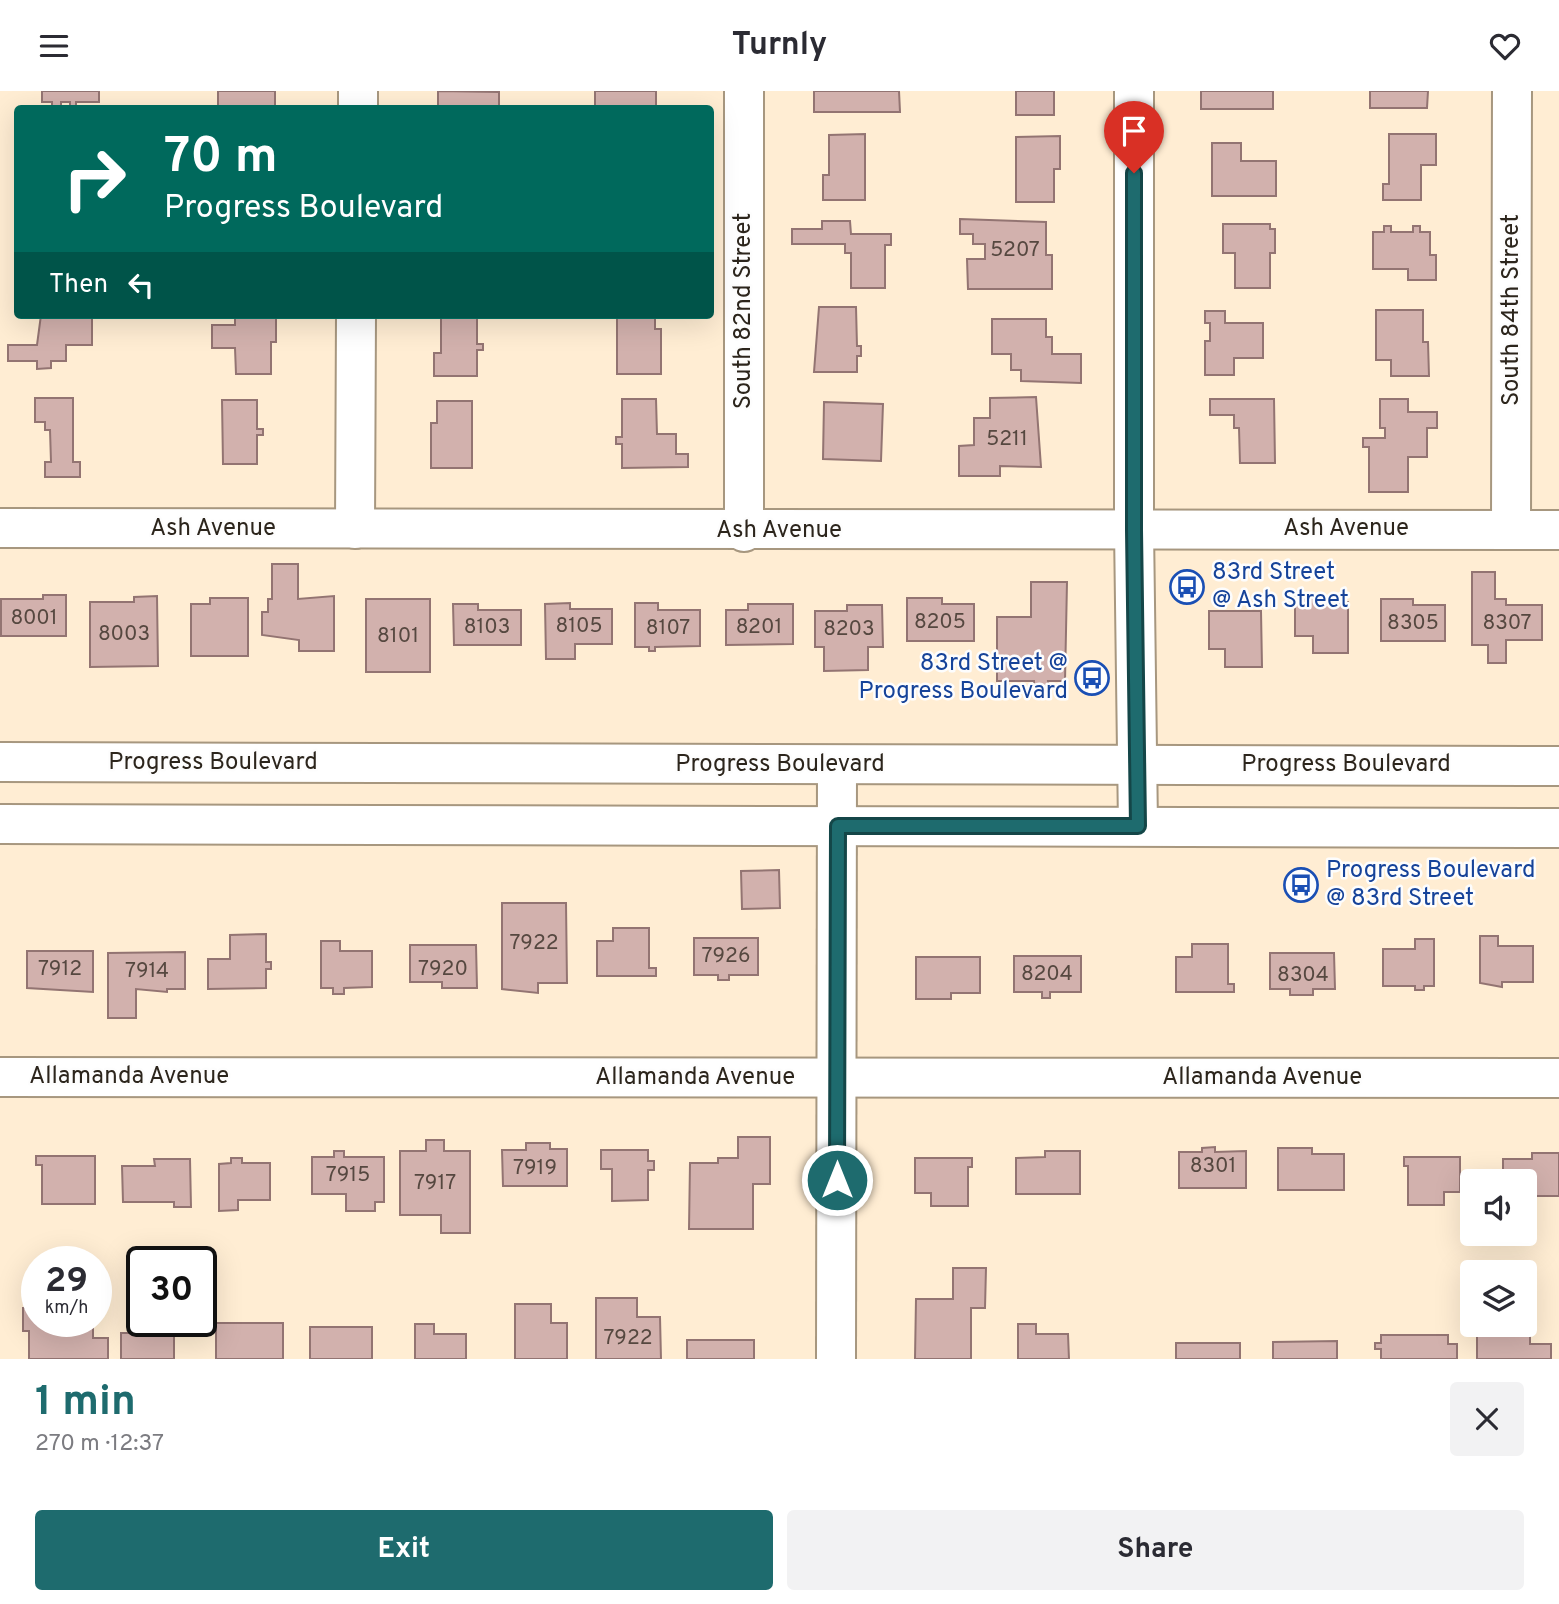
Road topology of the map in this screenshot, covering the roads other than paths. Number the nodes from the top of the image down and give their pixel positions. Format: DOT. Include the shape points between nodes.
graph roads {
  1 [pos="744,91"];
  2 [pos="1134,91"];
  3 [pos="1512,91"];
  4 [pos="356,319"];
  5 [pos="0,529"];
  6 [pos="355,529"];
  7 [pos="1134,530"];
  8 [pos="1511,530"];
  9 [pos="1559,530"];
  10 [pos="744,532"];
  11 [pos="0,762"];
  12 [pos="53,762"];
  13 [pos="1138,764"];
  14 [pos="838,765"];
  15 [pos="1559,766"];
  16 [pos="0,824"];
  17 [pos="52,824"];
  18 [pos="838,826"];
  19 [pos="1138,826"];
  20 [pos="1559,828"];
  21 [pos="0,1077"];
  22 [pos="837,1078"];
  23 [pos="1559,1078"];
  24 [pos="836,1359"];
  1 -- 10 [label="street, South 82nd Street"];
  2 -- 7 [label="street"];
  3 -- 8 [label="street, South 84th Street"];
  4 -- 6 [label="street"];
  5 -- 6 [label="street, Ash Avenue"];
  6 -- 10 [label="street, Ash Avenue"];
  7 -- 8 [label="street, Ash Avenue"];
  7 -- 10 [label="street, Ash Avenue"];
  7 -- 13 [label="street"];
  8 -- 9 [label="street, Ash Avenue"];
  11 -- 12 [label="street, Progress Boulevard"];
  12 -- 14 [label="street, Progress Boulevard"];
  12 -- 17 [label="street"];
  13 -- 14 [label="street, Progress Boulevard"];
  13 -- 15 [label="street, Progress Boulevard"];
  13 -- 19 [label="street"];
  14 -- 18 [label="street"];
  16 -- 17 [label="street"];
  17 -- 18 [label="street"];
  18 -- 19 [label="street"];
  18 -- 22 [label="street"];
  19 -- 20 [label="street"];
  21 -- 22 [label="street, Allamanda Avenue"];
  22 -- 23 [label="street, Allamanda Avenue"];
  22 -- 24 [label="street"];
}
